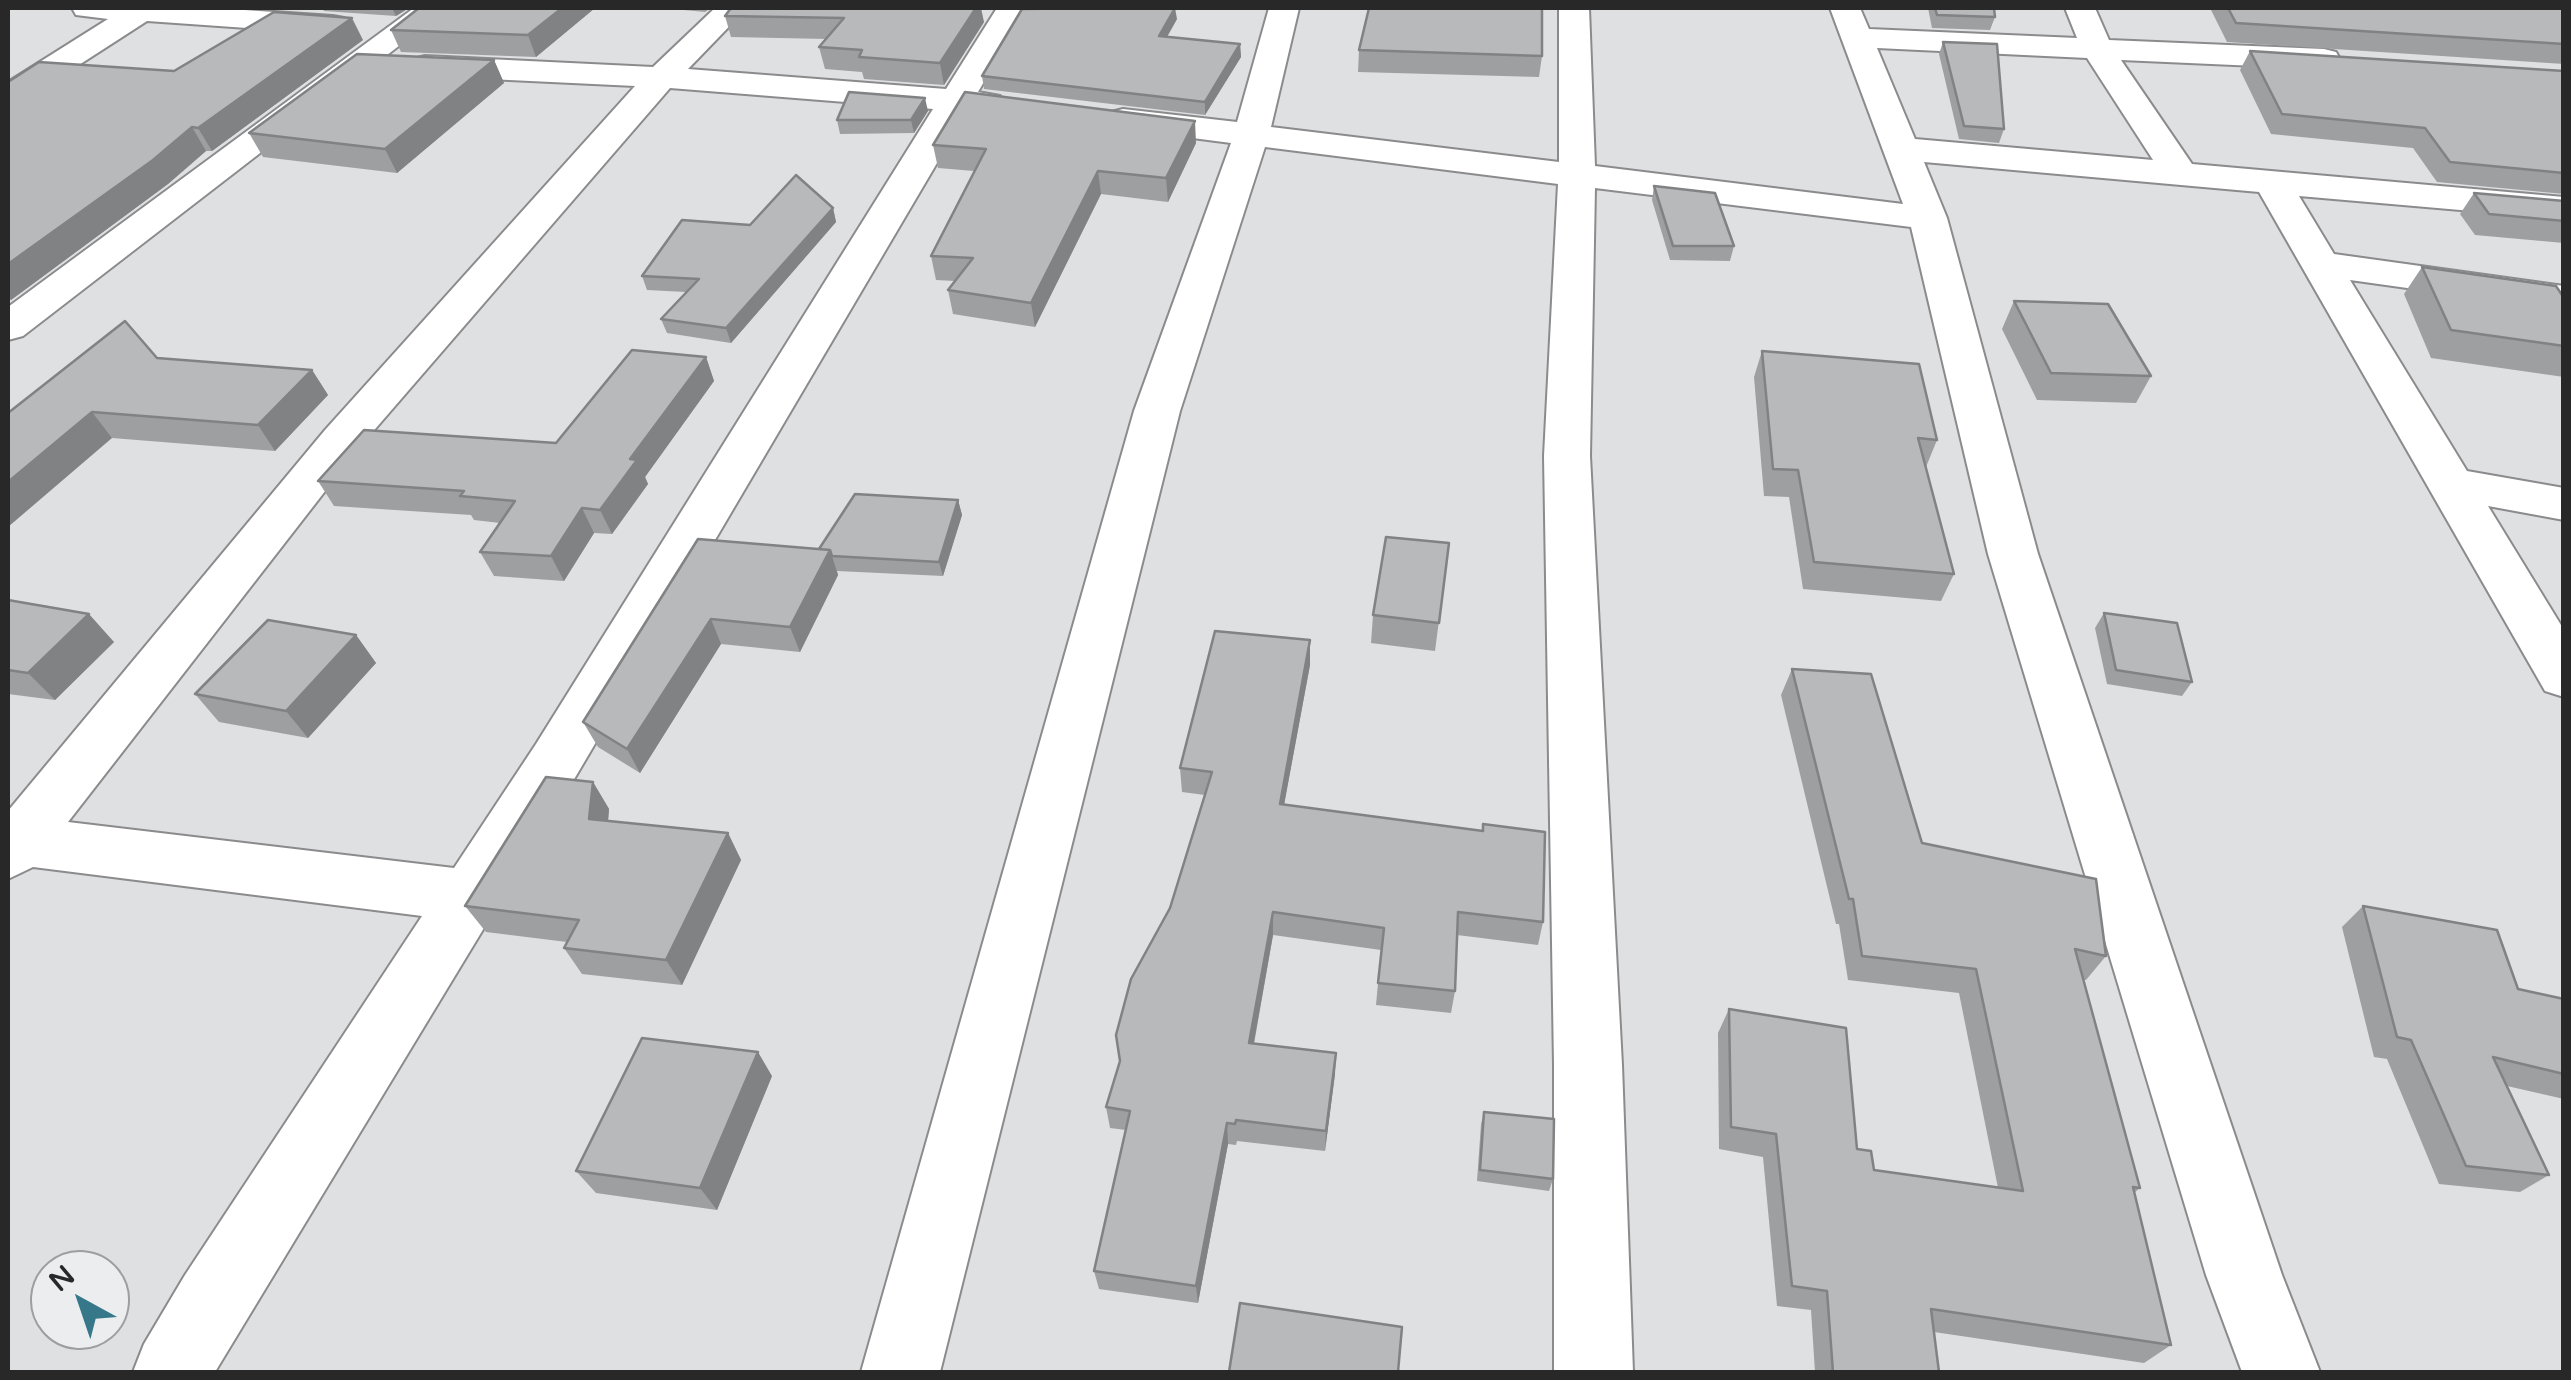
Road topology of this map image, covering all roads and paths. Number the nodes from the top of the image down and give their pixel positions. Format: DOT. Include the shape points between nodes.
graph roads {
  1 [pos="87,8"];
  2 [pos="434,8"];
  3 [pos="732,8"];
  4 [pos="1012,8"];
  5 [pos="1284,8"];
  6 [pos="1574,8"];
  7 [pos="2080,8"];
  8 [pos="143,10"];
  9 [pos="1851,23"];
  10 [pos="404,30"];
  11 [pos="2096,48"];
  12 [pos="2358,62"];
  13 [pos="358,63"];
  14 [pos="661,77"];
  15 [pos="8,96"];
  16 [pos="958,100"];
  17 [pos="1016,107"];
  18 [pos="1095,116"];
  19 [pos="1252,134"];
  20 [pos="1901,149"];
  21 [pos="1577,173"];
  22 [pos="2180,175"];
  23 [pos="2273,184"];
  24 [pos="2564,208"];
  25 [pos="1928,218"];
  26 [pos="2320,264"];
  27 [pos="2564,298"];
  28 [pos="8,327"];
  29 [pos="2450,484"];
  30 [pos="2564,504"];
  31 [pos="2564,677"];
  32 [pos="14,848"];
  33 [pos="470,896"];
  34 [pos="172,1372"];
  35 [pos="900,1372"];
  36 [pos="1593,1372"];
  37 [pos="2281,1372"];
  1 -- 8 [label="street"];
  2 -- 10 [label="street"];
  3 -- 14 [label="street"];
  4 -- 16 [label="street"];
  5 -- 19 [label="street"];
  6 -- 21 [label="street"];
  7 -- 11 [label="street"];
  8 -- 10 [label="street"];
  8 -- 15 [label="street"];
  9 -- 11 [label="street"];
  9 -- 20 [label="street"];
  10 -- 13 [label="street"];
  11 -- 12 [label="street"];
  11 -- 22 [label="street"];
  13 -- 14 [label="street"];
  13 -- 28 [label="street"];
  14 -- 16 [label="street"];
  14 -- 32 [label="street" via="341,440"];
  16 -- 17 [label="street"];
  16 -- 33 [label="street"];
  18 -- 19 [label="street"];
  19 -- 21 [label="street"];
  19 -- 35 [label="street" via="1157,411"];
  20 -- 22 [label="street"];
  20 -- 25 [label="street"];
  21 -- 25 [label="street"];
  21 -- 36 [label="street" via="1567,456"];
  22 -- 23 [label="street"];
  23 -- 24 [label="street"];
  23 -- 26 [label="street"];
  25 -- 37 [label="street" via="2013,554"];
  26 -- 27 [label="street"];
  26 -- 29 [label="street"];
  29 -- 30 [label="street"];
  29 -- 31 [label="street"];
  32 -- 33 [label="street"];
  33 -- 34 [label="street"];
}
